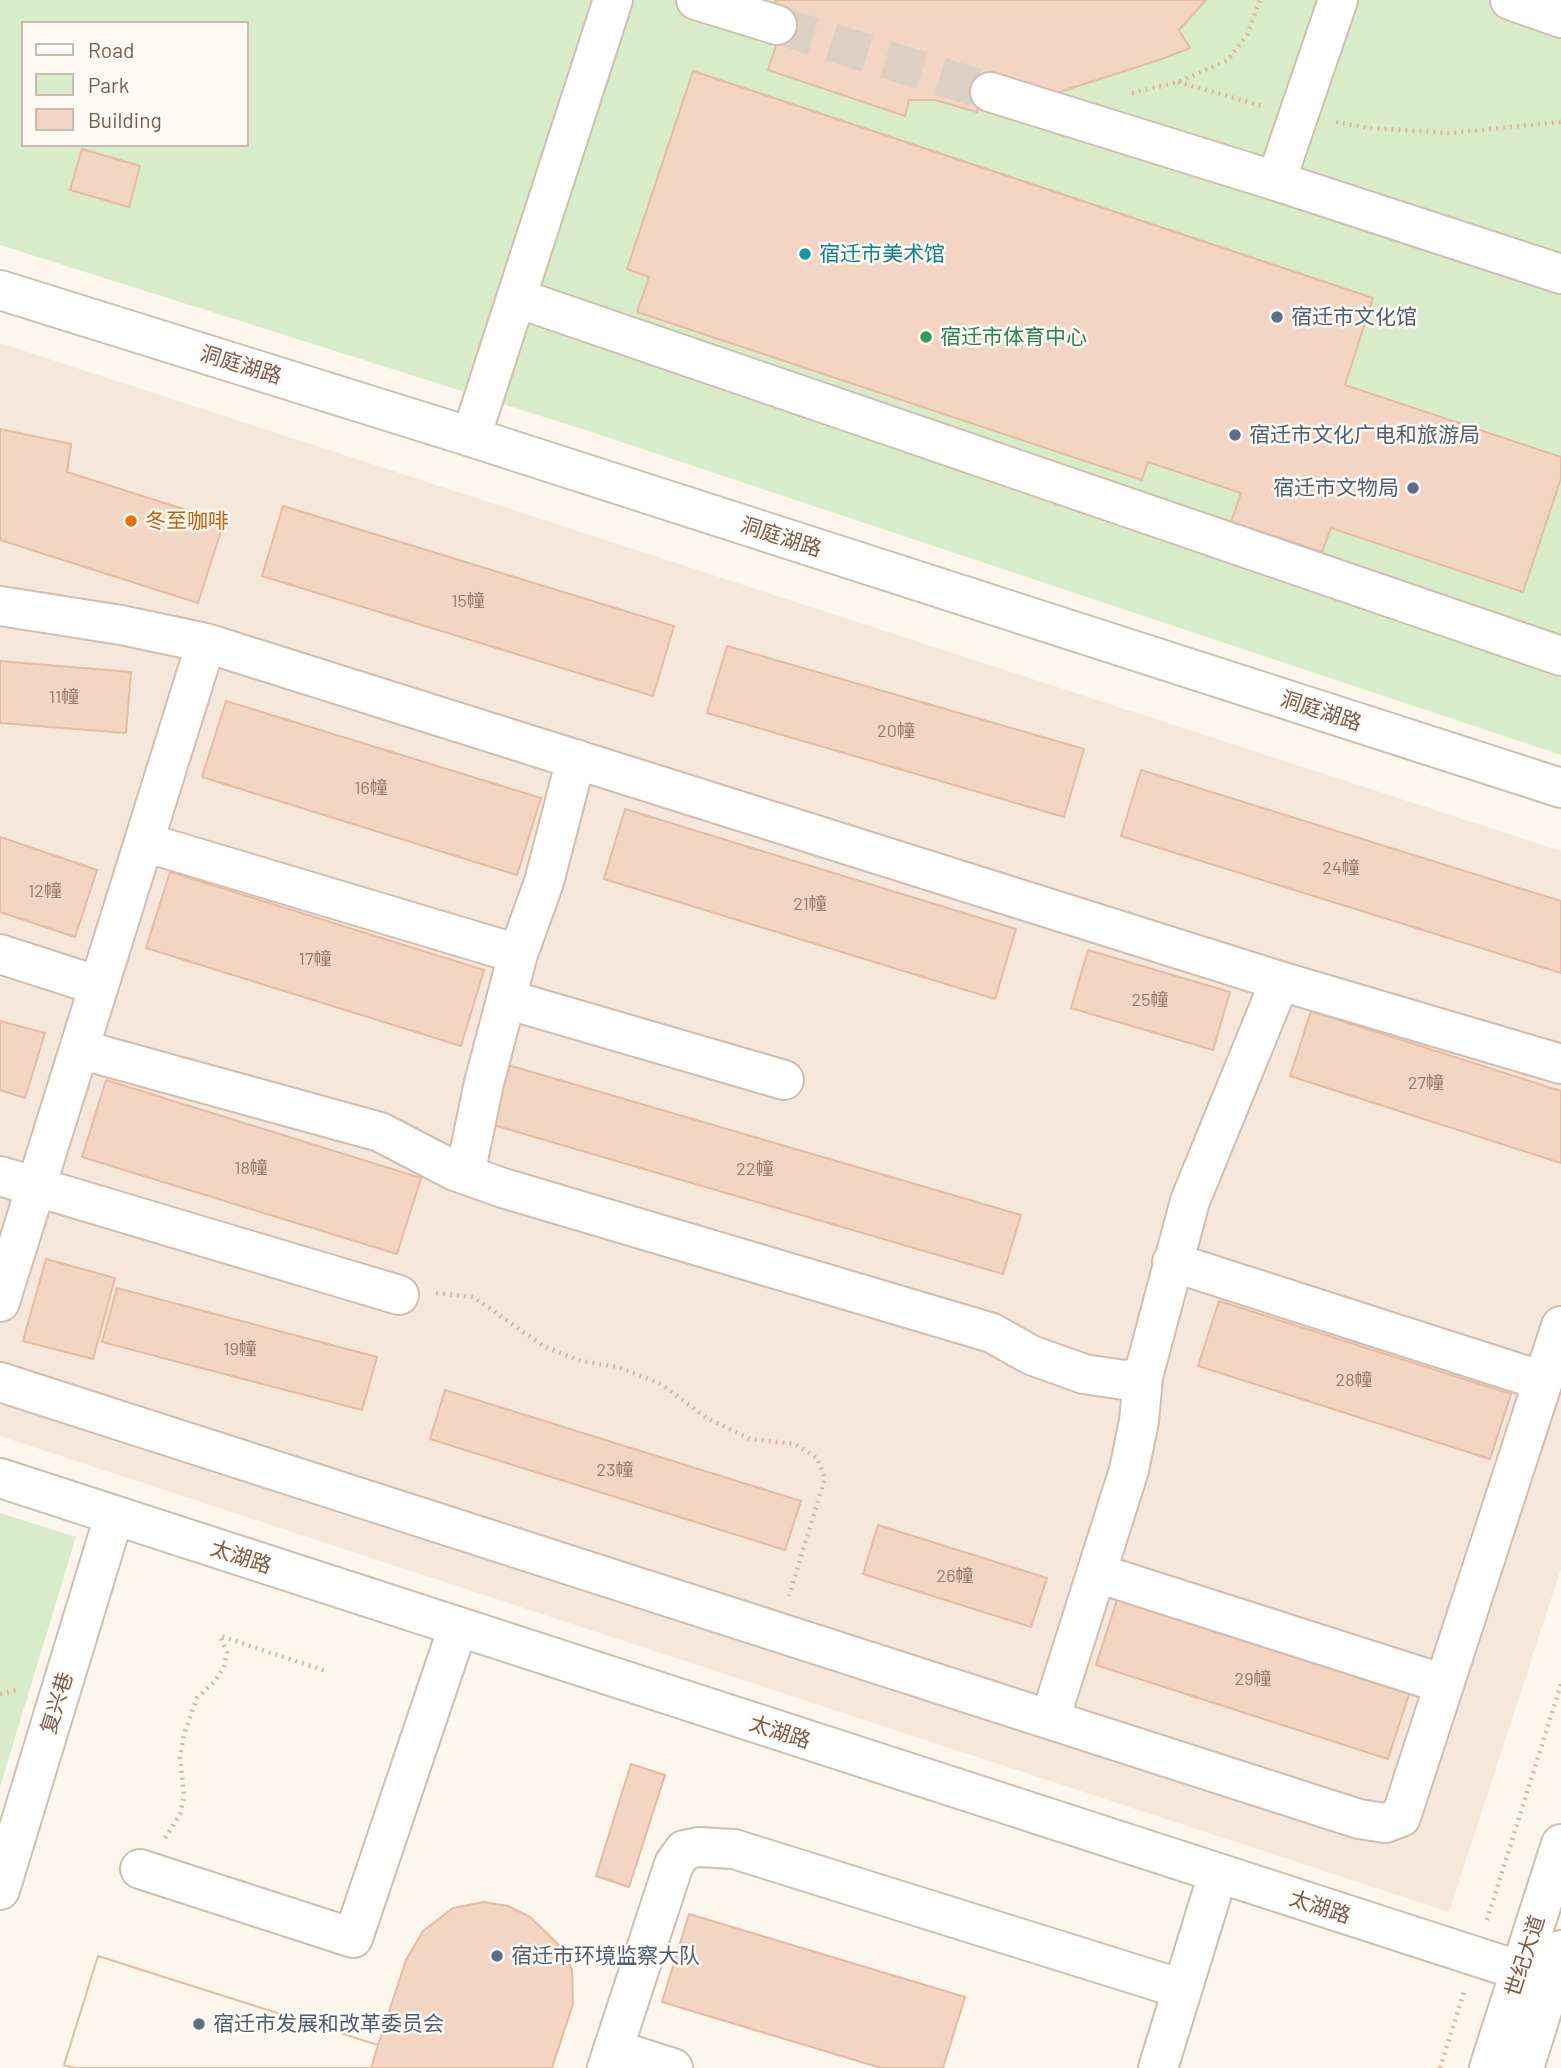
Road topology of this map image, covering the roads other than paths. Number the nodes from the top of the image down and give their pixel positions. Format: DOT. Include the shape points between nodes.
graph roads {
  1 [pos="613,0"];
  2 [pos="696,0"];
  3 [pos="1338,0"];
  4 [pos="1510,0"];
  5 [pos="1561,18"];
  6 [pos="777,25"];
  7 [pos="990,92"];
  8 [pos="1276,181"];
  9 [pos="1561,274"];
  10 [pos="0,290"];
  11 [pos="517,298"];
  12 [pos="471,437"];
  13 [pos="0,606"];
  14 [pos="206,643"];
  15 [pos="1561,656"];
  16 [pos="576,759"];
  17 [pos="1561,788"];
  18 [pos="144,842"];
  19 [pos="0,954"];
  20 [pos="518,954"];
  21 [pos="1280,981"];
  22 [pos="99,986"];
  23 [pos="506,999"];
  24 [pos="79,1049"];
  25 [pos="1561,1064"];
  26 [pos="784,1080"];
  27 [pos="465,1174"];
  28 [pos="0,1176"];
  29 [pos="36,1187"];
  30 [pos="1172,1262"];
  31 [pos="398,1296"];
  32 [pos="0,1302"];
  33 [pos="1561,1326"];
  34 [pos="1143,1377"];
  35 [pos="1543,1381"];
  36 [pos="0,1382"];
  37 [pos="0,1478"];
  38 [pos="114,1516"];
  39 [pos="1097,1573"];
  40 [pos="458,1627"];
  41 [pos="1444,1684"];
  42 [pos="1050,1718"];
  43 [pos="1561,1844"];
  44 [pos="141,1869"];
  45 [pos="1218,1874"];
  46 [pos="0,1890"];
  47 [pos="1548,1972"];
  48 [pos="1182,1989"];
  49 [pos="610,2059"];
  50 [pos="673,2068"];
  51 [pos="1158,2068"];
  52 [pos="1489,2068"];
  53 [pos="1524,2068"];
  1 -- 11 [label="street"];
  2 -- 6 [label="street"];
  3 -- 8 [label="street"];
  4 -- 5 [label="street"];
  7 -- 8 [label="street"];
  8 -- 9 [label="street"];
  10 -- 12 [label="street, 洞庭湖路"];
  11 -- 12 [label="street"];
  11 -- 15 [label="street"];
  12 -- 17 [label="street, 洞庭湖路"];
  13 -- 14 [label="street"];
  14 -- 16 [label="street"];
  14 -- 18 [label="street"];
  16 -- 20 [label="street" via="544,882"];
  16 -- 21 [label="street"];
  18 -- 20 [label="street"];
  18 -- 22 [label="street"];
  19 -- 22 [label="street"];
  20 -- 23 [label="street"];
  21 -- 25 [label="street"];
  21 -- 30 [label="street" via="1190,1202"];
  22 -- 24 [label="street"];
  23 -- 26 [label="street"];
  23 -- 27 [label="street"];
  24 -- 27 [label="street" via="380,1132"];
  24 -- 29 [label="street"];
  27 -- 34 [label="street" via="992,1333 1031,1356 1084,1374 1124,1380"];
  28 -- 29 [label="street"];
  29 -- 31 [label="street"];
  29 -- 32 [label="street"];
  30 -- 34 [label="street"];
  30 -- 35 [label="street"];
  33 -- 35 [label="street"];
  34 -- 39 [label="street" via="1129,1469"];
  35 -- 41 [label="street"];
  36 -- 42 [label="street"];
  37 -- 38 [label="street, 太湖路"];
  38 -- 40 [label="street, 太湖路"];
  38 -- 46 [label="street, 复兴巷"];
  39 -- 41 [label="street"];
  39 -- 42 [label="street"];
  40 -- 44 [label="street" via="353,1938"];
  40 -- 45 [label="street, 太湖路"];
  41 -- 42 [label="street" via="1401,1817 1385,1823 1359,1819"];
  43 -- 47 [label="street, 世纪大道"];
  45 -- 47 [label="street, 太湖路" via="1475,1957"];
  45 -- 48 [label="street"];
  47 -- 52 [label="street, 世纪大道"];
  47 -- 53 [label="street, 世纪大道"];
  48 -- 49 [label="street" via="734,1849 698,1847 684,1850 674,1864"];
  48 -- 51 [label="street"];
  49 -- 50 [label="street"];
}
